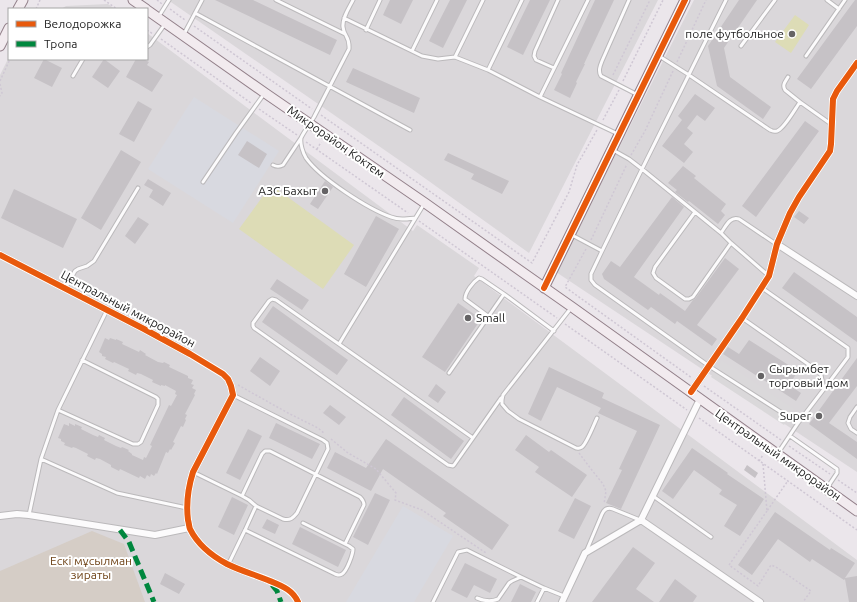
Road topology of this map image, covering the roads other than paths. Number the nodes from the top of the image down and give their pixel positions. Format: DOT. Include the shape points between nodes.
graph roads {
  1 [pos="133,0"];
  2 [pos="169,0"];
  3 [pos="202,0"];
  4 [pos="276,0"];
  5 [pos="353,0"];
  6 [pos="380,0"];
  7 [pos="437,0"];
  8 [pos="482,0"];
  9 [pos="522,0"];
  10 [pos="558,0"];
  11 [pos="588,0"];
  12 [pos="629,0"];
  13 [pos="726,0"];
  14 [pos="775,0"];
  15 [pos="827,0"];
  16 [pos="845,0"];
  17 [pos="682,1"];
  18 [pos="145,8"];
  19 [pos="839,9"];
  20 [pos="148,10"];
  21 [pos="195,14"];
  22 [pos="344,18"];
  23 [pos="162,20"];
  24 [pos="8,30"];
  25 [pos="366,30"];
  26 [pos="345,34"];
  27 [pos="183,35"];
  28 [pos="0,46"];
  29 [pos="148,46"];
  30 [pos="741,46"];
  31 [pos="412,51"];
  32 [pos="658,55"];
  33 [pos="806,56"];
  34 [pos="455,57"];
  35 [pos="82,60"];
  36 [pos="857,63"];
  37 [pos="554,68"];
  38 [pos="488,70"];
  39 [pos="689,75"];
  40 [pos="73,76"];
  41 [pos="788,77"];
  42 [pos="330,86"];
  43 [pos="265,93"];
  44 [pos="638,95"];
  45 [pos="540,97"];
  46 [pos="800,102"];
  47 [pos="310,124"];
  48 [pos="832,124"];
  49 [pos="410,130"];
  50 [pos="619,135"];
  51 [pos="301,138"];
  52 [pos="612,149"];
  53 [pos="273,166"];
  54 [pos="642,169"];
  55 [pos="203,182"];
  56 [pos="138,188"];
  57 [pos="425,203"];
  58 [pos="695,212"];
  59 [pos="415,218"];
  60 [pos="721,233"];
  61 [pos="570,234"];
  62 [pos="731,243"];
  63 [pos="777,244"];
  64 [pos="602,251"];
  65 [pos="0,255"];
  66 [pos="769,276"];
  67 [pos="762,287"];
  68 [pos="544,288"];
  69 [pos="65,289"];
  70 [pos="504,294"];
  71 [pos="857,296"];
  72 [pos="572,307"];
  73 [pos="107,310"];
  74 [pos="488,316"];
  75 [pos="742,318"];
  76 [pos="554,331"];
  77 [pos="339,344"];
  78 [pos="82,360"];
  79 [pos="709,366"];
  80 [pos="449,373"];
  81 [pos="824,389"];
  82 [pos="691,392"];
  83 [pos="233,395"];
  84 [pos="503,395"];
  85 [pos="700,399"];
  86 [pos="857,407"];
  87 [pos="58,410"];
  88 [pos="597,418"];
  89 [pos="798,423"];
  90 [pos="857,433"];
  91 [pos="790,436"];
  92 [pos="473,438"];
  93 [pos="777,455"];
  94 [pos="41,459"];
  95 [pos="193,472"];
  96 [pos="316,474"];
  97 [pos="826,490"];
  98 [pos="242,496"];
  99 [pos="653,496"];
  100 [pos="256,506"];
  101 [pos="187,508"];
  102 [pos="857,511"];
  103 [pos="29,515"];
  104 [pos="0,516"];
  105 [pos="642,520"];
  106 [pos="303,523"];
  107 [pos="189,528"];
  108 [pos="245,530"];
  109 [pos="711,536"];
  110 [pos="345,544"];
  111 [pos="585,553"];
  112 [pos="228,565"];
  113 [pos="521,577"];
  114 [pos="544,588"];
  115 [pos="477,598"];
  116 [pos="563,599"];
  117 [pos="298,602"];
  118 [pos="433,602"];
  119 [pos="537,602"];
  120 [pos="760,602"];
  1 -- 18 [label="main road, Микрорайон Коктем"];
  2 -- 23 [label="lane"];
  3 -- 21 [label="lane"];
  4 -- 26 [label="lane"];
  5 -- 22 [label="lane"];
  6 -- 25 [label="lane"];
  7 -- 31 [label="lane"];
  8 -- 34 [label="lane"];
  9 -- 38 [label="lane"];
  10 -- 37 [label="lane" via="534,56 536,60"];
  11 -- 37 [label="lane"];
  12 -- 44 [label="lane" via="599,73"];
  13 -- 39 [label="lane"];
  14 -- 30 [label="lane"];
  15 -- 19 [label="lane"];
  16 -- 19 [label="lane"];
  17 -- 32 [label="main road"];
  19 -- 33 [label="lane"];
  20 -- 23 [label="main road, Микрорайон Коктем"];
  21 -- 27 [label="lane"];
  21 -- 42 [label="lane"];
  22 -- 25 [label="lane"];
  22 -- 26 [label="lane"];
  23 -- 27 [label="main road, Микрорайон Коктем"];
  23 -- 29 [label="lane" via="156,36"];
  24 -- 28 [label="main road"];
  25 -- 31 [label="lane"];
  26 -- 42 [label="lane" via="349,49"];
  27 -- 43 [label="main road, Микрорайон Коктем"];
  31 -- 34 [label="lane" via="438,59"];
  32 -- 39 [label="lane"];
  32 -- 44 [label="main road"];
  34 -- 38 [label="lane"];
  35 -- 40 [label="lane"];
  36 -- 48 [label="street" via="835,95"];
  37 -- 45 [label="lane"];
  38 -- 45 [label="lane"];
  39 -- 46 [label="lane" via="773,132 783,127"];
  39 -- 54 [label="lane"];
  41 -- 46 [label="lane" via="784,88"];
  42 -- 47 [label="lane"];
  42 -- 49 [label="lane"];
  43 -- 47 [label="main road, Микрорайон Коктем"];
  43 -- 55 [label="lane"];
  44 -- 50 [label="main road"];
  45 -- 50 [label="lane"];
  46 -- 48 [label="lane"];
  47 -- 51 [label="lane"];
  47 -- 57 [label="main road, Микрорайон Коктем"];
  48 -- 63 [label="street" via="830,151 792,208"];
  50 -- 52 [label="main road"];
  51 -- 53 [label="lane" via="283,165"];
  51 -- 59 [label="lane" via="306,158 339,187 392,218"];
  52 -- 54 [label="lane"];
  52 -- 61 [label="main road"];
  54 -- 58 [label="lane"];
  54 -- 64 [label="lane"];
  56 -- 69 [label="lane" via="94,261 75,271"];
  57 -- 59 [label="lane"];
  57 -- 68 [label="main road, Микрорайон Коктем"];
  58 -- 60 [label="lane"];
  58 -- 62 [label="lane" via="655,267 653,273 656,278 685,299 689,299"];
  59 -- 77 [label="lane"];
  60 -- 62 [label="lane"];
  60 -- 63 [label="lane" via="730,221 736,218"];
  61 -- 64 [label="lane"];
  61 -- 68 [label="main road"];
  62 -- 66 [label="lane"];
  63 -- 66 [label="street"];
  63 -- 71 [label="street"];
  64 -- 79 [label="lane" via="591,274 592,283"];
  65 -- 69 [label="street, Центральный микрорайон"];
  66 -- 67 [label="street"];
  67 -- 75 [label="street"];
  67 -- 81 [label="lane" via="848,348 848,357"];
  68 -- 72 [label="main road, Центральный микрорайон"];
  69 -- 73 [label="street, Центральный микрорайон"];
  70 -- 74 [label="lane"];
  70 -- 74 [label="lane" via="482,278 476,280 464,298"];
  70 -- 76 [label="lane"];
  72 -- 76 [label="lane"];
  72 -- 82 [label="main road, Центральный микрорайон"];
  73 -- 78 [label="lane"];
  73 -- 83 [label="street, Центральный микрорайон" via="223,374 228,379"];
  74 -- 80 [label="lane"];
  75 -- 79 [label="street"];
  75 -- 81 [label="lane" via="818,371"];
  76 -- 84 [label="lane"];
  77 -- 92 [label="lane"];
  77 -- 92 [label="lane" via="274,299 269,301 253,324 254,328 448,465 454,465"];
  78 -- 87 [label="lane"];
  78 -- 87 [label="lane" via="158,399 158,405 141,442 134,444"];
  79 -- 82 [label="street"];
  79 -- 89 [label="lane"];
  81 -- 89 [label="lane"];
  82 -- 85 [label="main road, Центральный микрорайон"];
  83 -- 95 [label="street"];
  83 -- 96 [label="lane" via="327,443 328,449"];
  84 -- 88 [label="lane" via="502,404 519,419 576,448 581,448 585,444"];
  84 -- 92 [label="lane"];
  85 -- 93 [label="main road, Центральный микрорайон"];
  85 -- 99 [label="street"];
  86 -- 90 [label="lane" via="848,423"];
  87 -- 94 [label="lane"];
  89 -- 91 [label="lane"];
  91 -- 93 [label="lane"];
  91 -- 97 [label="lane" via="835,467 835,478"];
  93 -- 97 [label="main road, Центральный микрорайон"];
  94 -- 101 [label="lane" via="117,493"];
  94 -- 103 [label="lane"];
  95 -- 98 [label="lane"];
  95 -- 101 [label="street"];
  96 -- 98 [label="lane" via="270,451 265,451"];
  96 -- 100 [label="lane" via="291,519 283,519"];
  96 -- 110 [label="lane" via="363,501 364,505"];
  97 -- 102 [label="main road, Центральный микрорайон"];
  98 -- 100 [label="lane"];
  99 -- 105 [label="street"];
  99 -- 109 [label="lane"];
  100 -- 108 [label="lane"];
  101 -- 107 [label="street"];
  103 -- 104 [label="street"];
  103 -- 107 [label="street" via="155,535"];
  105 -- 111 [label="street"];
  105 -- 111 [label="lane" via="610,508 604,510"];
  105 -- 120 [label="street"];
  106 -- 110 [label="lane"];
  107 -- 112 [label="street" via="204,549"];
  108 -- 110 [label="lane" via="338,575 345,571 352,554 353,549"];
  108 -- 112 [label="lane"];
  111 -- 116 [label="street"];
  112 -- 117 [label="street" via="286,588 294,594"];
  113 -- 114 [label="lane"];
  113 -- 115 [label="lane" via="509,583 498,599 487,602"];
  113 -- 118 [label="lane" via="467,550 458,552"];
  114 -- 116 [label="lane"];
  114 -- 119 [label="lane"];
}
